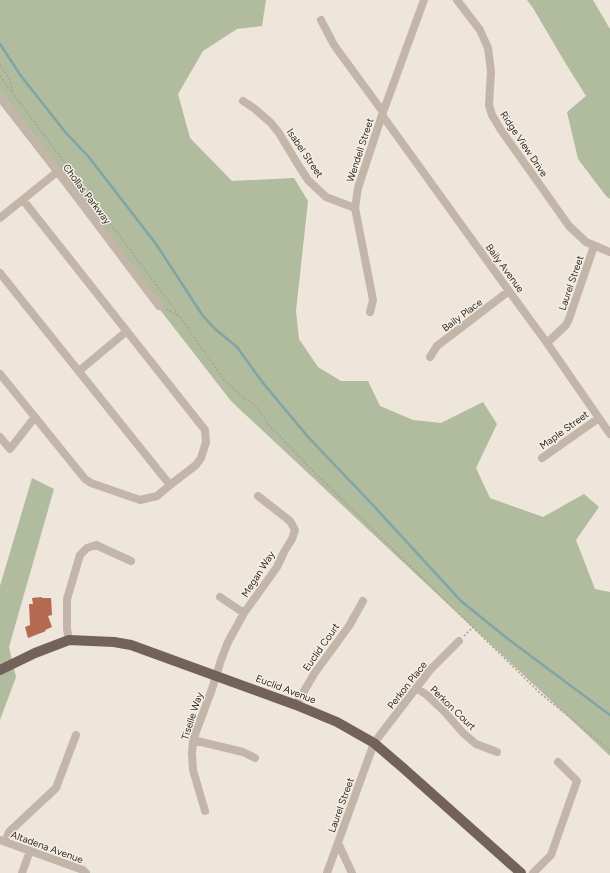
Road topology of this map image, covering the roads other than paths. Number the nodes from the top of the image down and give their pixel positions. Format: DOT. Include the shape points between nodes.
graph roads {
  1 [pos="424,0"];
  2 [pos="457,0"];
  3 [pos="321,20"];
  4 [pos="0,95"];
  5 [pos="243,101"];
  6 [pos="382,114"];
  7 [pos="57,172"];
  8 [pos="23,200"];
  9 [pos="355,208"];
  10 [pos="0,218"];
  11 [pos="594,246"];
  12 [pos="610,252"];
  13 [pos="1,275"];
  14 [pos="509,291"];
  15 [pos="159,306"];
  16 [pos="370,312"];
  17 [pos="127,331"];
  18 [pos="547,342"];
  19 [pos="430,357"];
  20 [pos="79,371"];
  21 [pos="0,374"];
  22 [pos="35,417"];
  23 [pos="598,418"];
  24 [pos="610,434"];
  25 [pos="0,436"];
  26 [pos="542,458"];
  27 [pos="170,485"];
  28 [pos="258,496"];
  29 [pos="131,561"];
  30 [pos="220,597"];
  31 [pos="363,601"];
  32 [pos="244,614"];
  33 [pos="69,640"];
  34 [pos="459,642"];
  35 [pos="0,670"];
  36 [pos="216,675"];
  37 [pos="416,688"];
  38 [pos="296,705"];
  39 [pos="76,735"];
  40 [pos="193,740"];
  41 [pos="374,743"];
  42 [pos="497,752"];
  43 [pos="256,758"];
  44 [pos="558,762"];
  45 [pos="205,811"];
  46 [pos="3,841"];
  47 [pos="338,843"];
  48 [pos="30,851"];
  49 [pos="22,873"];
  50 [pos="86,873"];
  51 [pos="327,873"];
  52 [pos="352,873"];
  53 [pos="521,873"];
  54 [pos="533,873"];
  1 -- 6 [label="street, Wendell Street"];
  2 -- 11 [label="street, Ridge View Drive" via="480,30 488,48 491,71 489,104 492,115 569,226"];
  3 -- 6 [label="street, Baily Avenue" via="334,45"];
  4 -- 7 [label="street, Chollas Parkway"];
  5 -- 9 [label="street, Isabel Street" via="279,133 308,180 326,197"];
  6 -- 9 [label="street, Wendell Street" via="358,188"];
  6 -- 14 [label="street, Baily Avenue"];
  7 -- 8 [label="street"];
  7 -- 15 [label="street, Chollas Parkway"];
  8 -- 10 [label="street"];
  8 -- 17 [label="street"];
  9 -- 16 [label="street, Wendell Street" via="373,300"];
  11 -- 12 [label="street, Ridge View Drive"];
  11 -- 18 [label="street, Laurel Street" via="569,319"];
  13 -- 20 [label="street"];
  14 -- 18 [label="street, Baily Avenue"];
  14 -- 19 [label="street, Baily Place" via="437,346"];
  17 -- 20 [label="street"];
  17 -- 27 [label="street" via="205,430 206,442 201,458"];
  18 -- 23 [label="street, Baily Avenue"];
  20 -- 27 [label="street"];
  21 -- 22 [label="street"];
  22 -- 25 [label="street" via="10,449"];
  22 -- 27 [label="street" via="91,483 140,500 157,496"];
  23 -- 24 [label="street, Baily Avenue"];
  23 -- 26 [label="street, Maple Street"];
  28 -- 32 [label="street, Megan Way" via="290,521 295,530 276,567"];
  29 -- 33 [label="street" via="96,545 87,548 80,555 67,599"];
  30 -- 32 [label="street"];
  31 -- 38 [label="street, Euclid Court"];
  32 -- 36 [label="street, Megan Way" via="228,642"];
  33 -- 35 [label="main road, Euclid Avenue"];
  33 -- 36 [label="main road, Euclid Avenue" via="131,645"];
  34 -- 37 [label="street, Perkon Place" via="430,670"];
  36 -- 38 [label="main road, Euclid Avenue"];
  36 -- 40 [label="street, Tiselle Way"];
  37 -- 41 [label="street, Perkon Place"];
  37 -- 42 [label="street, Perkon Court" via="444,711 462,733 476,744"];
  38 -- 41 [label="main road, Euclid Avenue" via="337,722"];
  39 -- 46 [label="street" via="56,788 9,832"];
  40 -- 43 [label="street" via="243,752"];
  40 -- 45 [label="street, Tiselle Way" via="193,770"];
  41 -- 47 [label="street, Laurel Street"];
  41 -- 53 [label="main road, Euclid Avenue"];
  44 -- 54 [label="street" via="577,781 551,856"];
  46 -- 48 [label="street, Altadena Avenue"];
  47 -- 51 [label="street, Laurel Street"];
  47 -- 52 [label="street"];
  48 -- 49 [label="street"];
  48 -- 50 [label="street, Altadena Avenue"];
}
